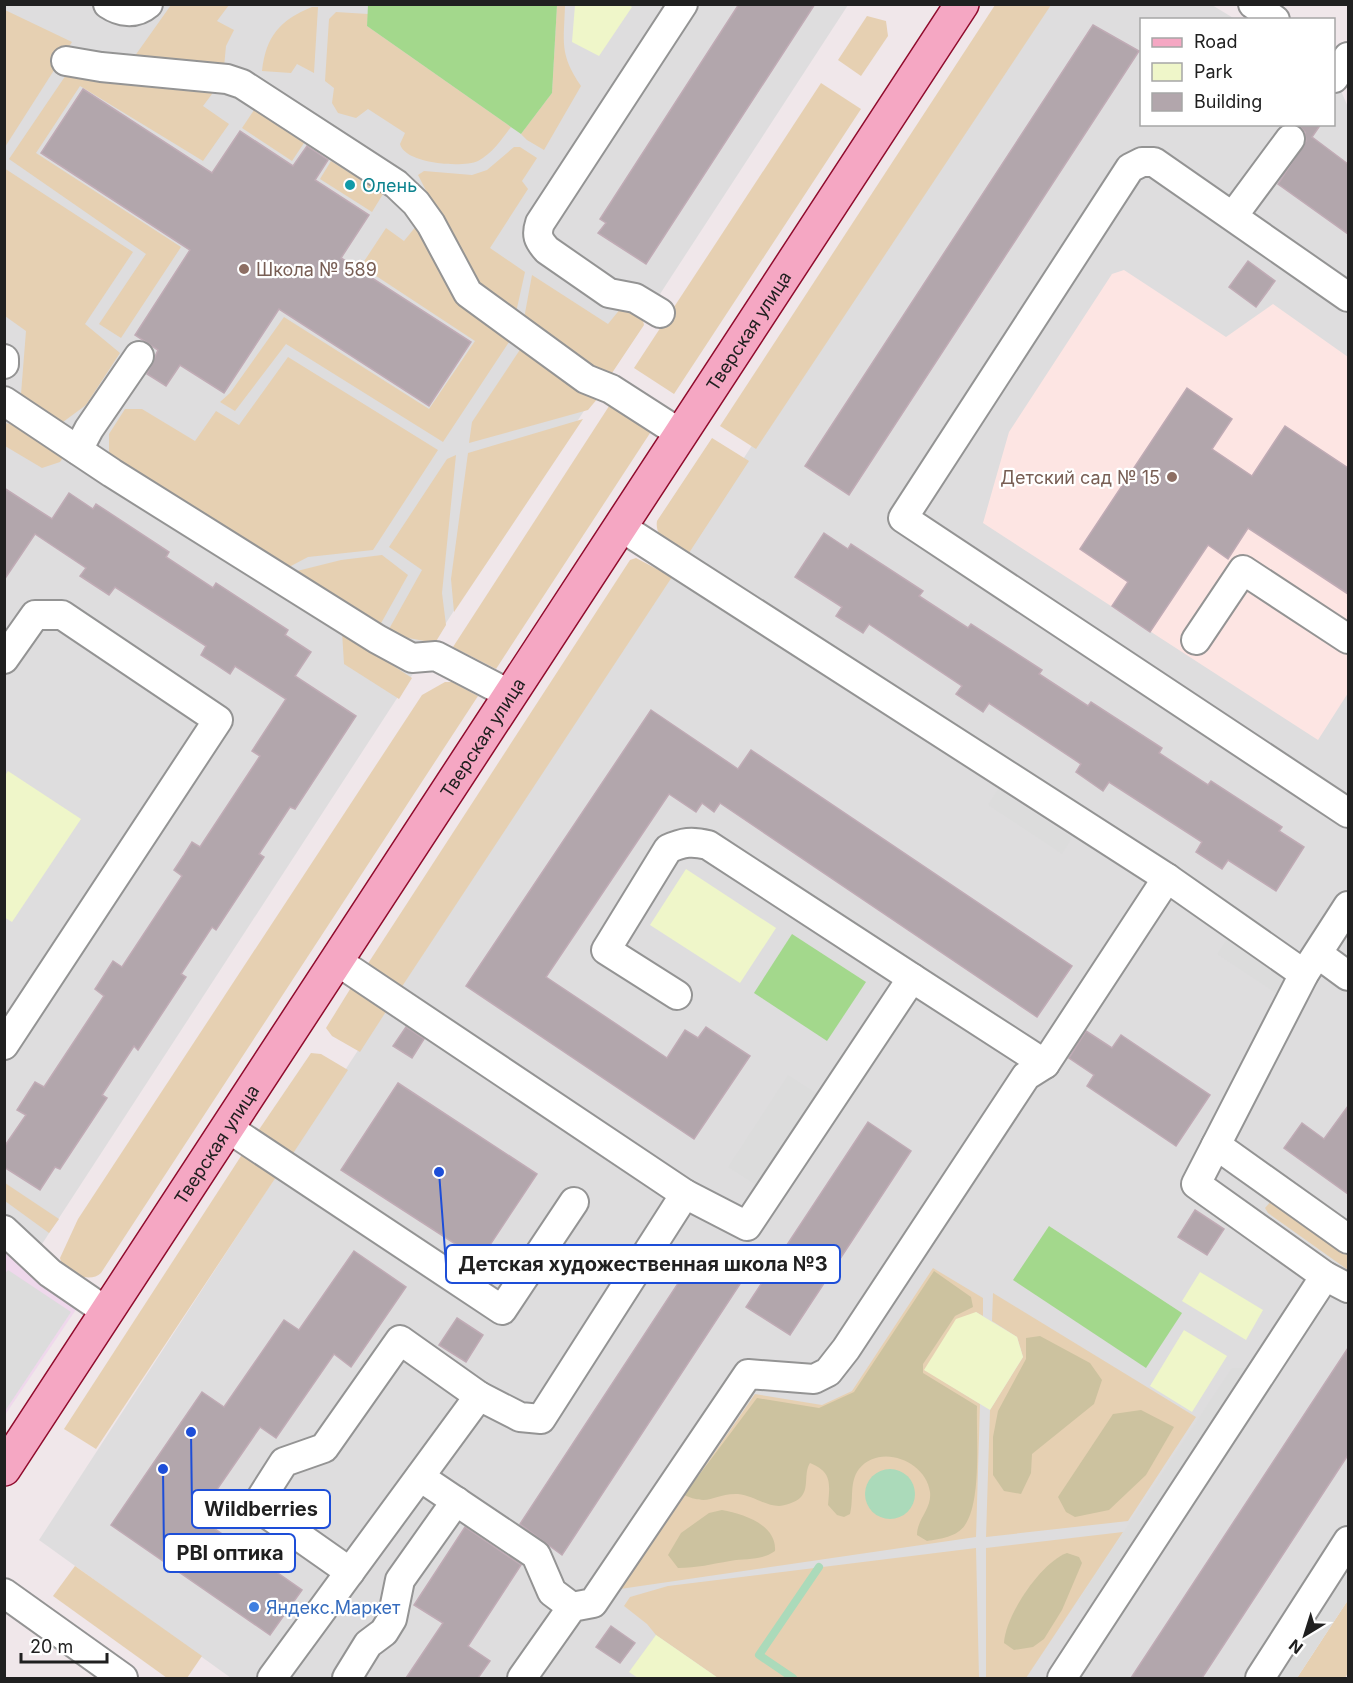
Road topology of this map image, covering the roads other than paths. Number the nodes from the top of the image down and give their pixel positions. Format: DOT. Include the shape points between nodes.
graph roads {
  1 [pos="108,4"];
  2 [pos="148,4"];
  3 [pos="683,4"];
  4 [pos="962,4"];
  5 [pos="1254,4"];
  6 [pos="1272,18"];
  7 [pos="66,61"];
  8 [pos="1290,139"];
  9 [pos="1233,216"];
  10 [pos="1348,297"];
  11 [pos="660,313"];
  12 [pos="139,356"];
  13 [pos="4,359"];
  14 [pos="4,364"];
  15 [pos="4,401"];
  16 [pos="681,434"];
  17 [pos="78,450"];
  18 [pos="621,526"];
  19 [pos="1348,639"];
  20 [pos="1196,640"];
  21 [pos="4,659"];
  22 [pos="511,695"];
  23 [pos="1348,813"];
  24 [pos="1167,878"];
  25 [pos="1348,906"];
  26 [pos="337,962"];
  27 [pos="1311,964"];
  28 [pos="1348,976"];
  29 [pos="912,978"];
  30 [pos="677,995"];
  31 [pos="4,1046"];
  32 [pos="1045,1065"];
  33 [pos="228,1128"];
  34 [pos="1216,1145"];
  35 [pos="685,1194"];
  36 [pos="574,1202"];
  37 [pos="4,1230"];
  38 [pos="1348,1239"];
  39 [pos="1336,1282"];
  40 [pos="107,1312"];
  41 [pos="479,1396"];
  42 [pos="4,1470"];
  43 [pos="420,1477"];
  44 [pos="456,1501"];
  45 [pos="1348,1540"];
  46 [pos="350,1572"];
  47 [pos="4,1593"];
  48 [pos="572,1606"];
  49 [pos="123,1678"];
  50 [pos="272,1678"];
  51 [pos="346,1678"];
  52 [pos="522,1678"];
  53 [pos="1062,1678"];
  54 [pos="1260,1678"];
  1 -- 2 [label="street" via="132,12"];
  3 -- 11 [label="street" via="537,232 539,242 547,250 609,293 635,298"];
  4 -- 16 [label="main road, Тверская улица"];
  5 -- 6 [label="street"];
  7 -- 16 [label="street" via="227,79 257,93 396,184 431,224 468,292 586,379 611,389"];
  8 -- 9 [label="street"];
  9 -- 10 [label="street"];
  9 -- 23 [label="street" via="1154,162 1130,168 903,518"];
  12 -- 17 [label="street"];
  13 -- 14 [label="street"];
  15 -- 17 [label="street"];
  16 -- 18 [label="main road, Тверская улица"];
  17 -- 22 [label="street" via="377,639 412,658 436,657"];
  18 -- 22 [label="main road, Тверская улица"];
  18 -- 24 [label="street"];
  19 -- 20 [label="street" via="1243,570"];
  21 -- 31 [label="street" via="35,615 62,615 219,720"];
  22 -- 26 [label="main road, Тверская улица"];
  24 -- 27 [label="street"];
  24 -- 32 [label="street"];
  25 -- 27 [label="street"];
  26 -- 33 [label="main road, Тверская улица"];
  26 -- 35 [label="street"];
  27 -- 28 [label="street"];
  27 -- 34 [label="street"];
  29 -- 30 [label="street" via="708,845 693,841 668,849 606,950"];
  29 -- 32 [label="street"];
  29 -- 35 [label="street" via="747,1226"];
  32 -- 48 [label="street" via="1026,1076 828,1372 814,1378 748,1374 593,1603"];
  33 -- 36 [label="street" via="502,1310"];
  33 -- 40 [label="main road, Тверская улица"];
  34 -- 38 [label="street"];
  34 -- 39 [label="street" via="1196,1184"];
  35 -- 41 [label="street" via="541,1419 520,1417"];
  37 -- 40 [label="street" via="50,1273"];
  39 -- 53 [label="street"];
  40 -- 42 [label="main road, Тверская улица"];
  41 -- 43 [label="street"];
  41 -- 46 [label="street" via="400,1340 324,1448 284,1462 256,1506"];
  43 -- 44 [label="street"];
  43 -- 46 [label="street"];
  44 -- 48 [label="street" via="536,1555 552,1592"];
  44 -- 51 [label="street" via="400,1580 392,1619 384,1632 368,1644"];
  45 -- 54 [label="street"];
  46 -- 50 [label="street"];
  47 -- 49 [label="street"];
  48 -- 52 [label="street"];
}
